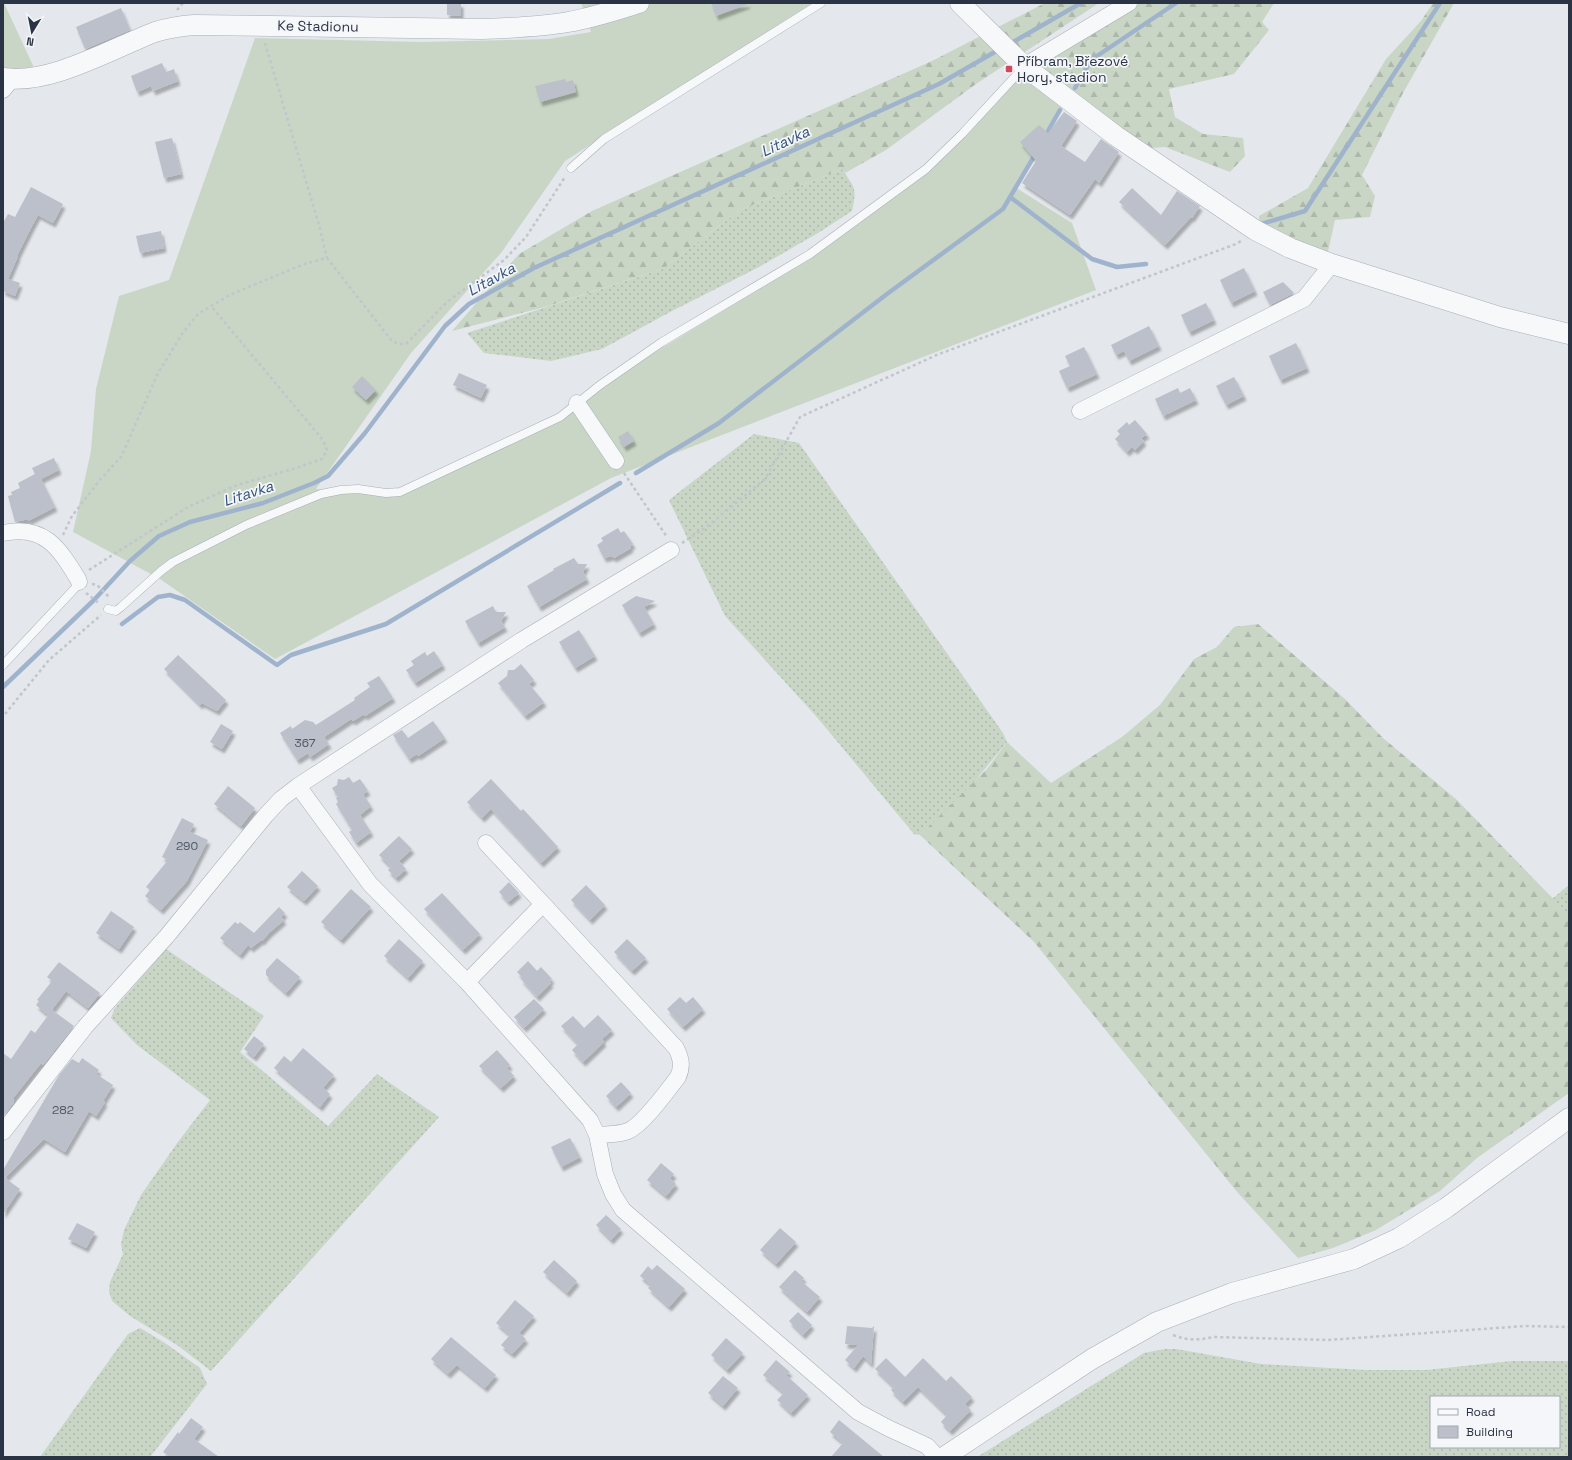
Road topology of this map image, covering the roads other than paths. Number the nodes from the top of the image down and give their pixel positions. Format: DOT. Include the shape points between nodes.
graph roads {
  1 [pos="639,3"];
  2 [pos="821,3"];
  3 [pos="960,3"];
  4 [pos="1129,3"];
  5 [pos="1019,61"];
  6 [pos="6,82"];
  7 [pos="571,168"];
  8 [pos="1332,264"];
  9 [pos="1569,334"];
  10 [pos="577,403"];
  11 [pos="1080,411"];
  12 [pos="616,461"];
  13 [pos="3,533"];
  14 [pos="671,550"];
  15 [pos="78,582"];
  16 [pos="108,609"];
  17 [pos="3,665"];
  18 [pos="298,786"];
  19 [pos="486,843"];
  20 [pos="543,904"];
  21 [pos="467,982"];
  22 [pos="1569,1118"];
  23 [pos="3,1132"];
  24 [pos="597,1135"];
  25 [pos="937,1457"];
  26 [pos="944,1457"];
  1 -- 6 [label="street, Ke Stadionu" via="567,22 526,27 194,24 157,32 44,75"];
  2 -- 7 [label="lane" via="604,139"];
  3 -- 5 [label="street"];
  4 -- 5 [label="street"];
  5 -- 8 [label="street" via="1116,136 1255,230 1290,248"];
  5 -- 10 [label="lane" via="962,134 926,169 810,254 662,342"];
  8 -- 9 [label="street" via="1500,317"];
  8 -- 11 [label="street" via="1304,299"];
  10 -- 12 [label="street"];
  10 -- 16 [label="lane" via="560,417 400,492 340,490 321,494 246,524 173,562 122,607 116,610"];
  13 -- 15 [label="street" via="16,530 30,531 53,544 61,552"];
  14 -- 18 [label="street" via="522,640"];
  15 -- 17 [label="lane"];
  18 -- 21 [label="street" via="370,884"];
  18 -- 23 [label="street" via="266,815 167,936 84,1028"];
  19 -- 20 [label="street"];
  20 -- 21 [label="street"];
  20 -- 24 [label="street" via="676,1048 681,1057 682,1069 678,1077 638,1125 628,1131"];
  21 -- 24 [label="street" via="590,1120"];
  22 -- 26 [label="street" via="1446,1208 1399,1238 1354,1259 1232,1293 1157,1322 1092,1359"];
  24 -- 25 [label="street" via="605,1174 623,1210 858,1412 927,1446"];
}
